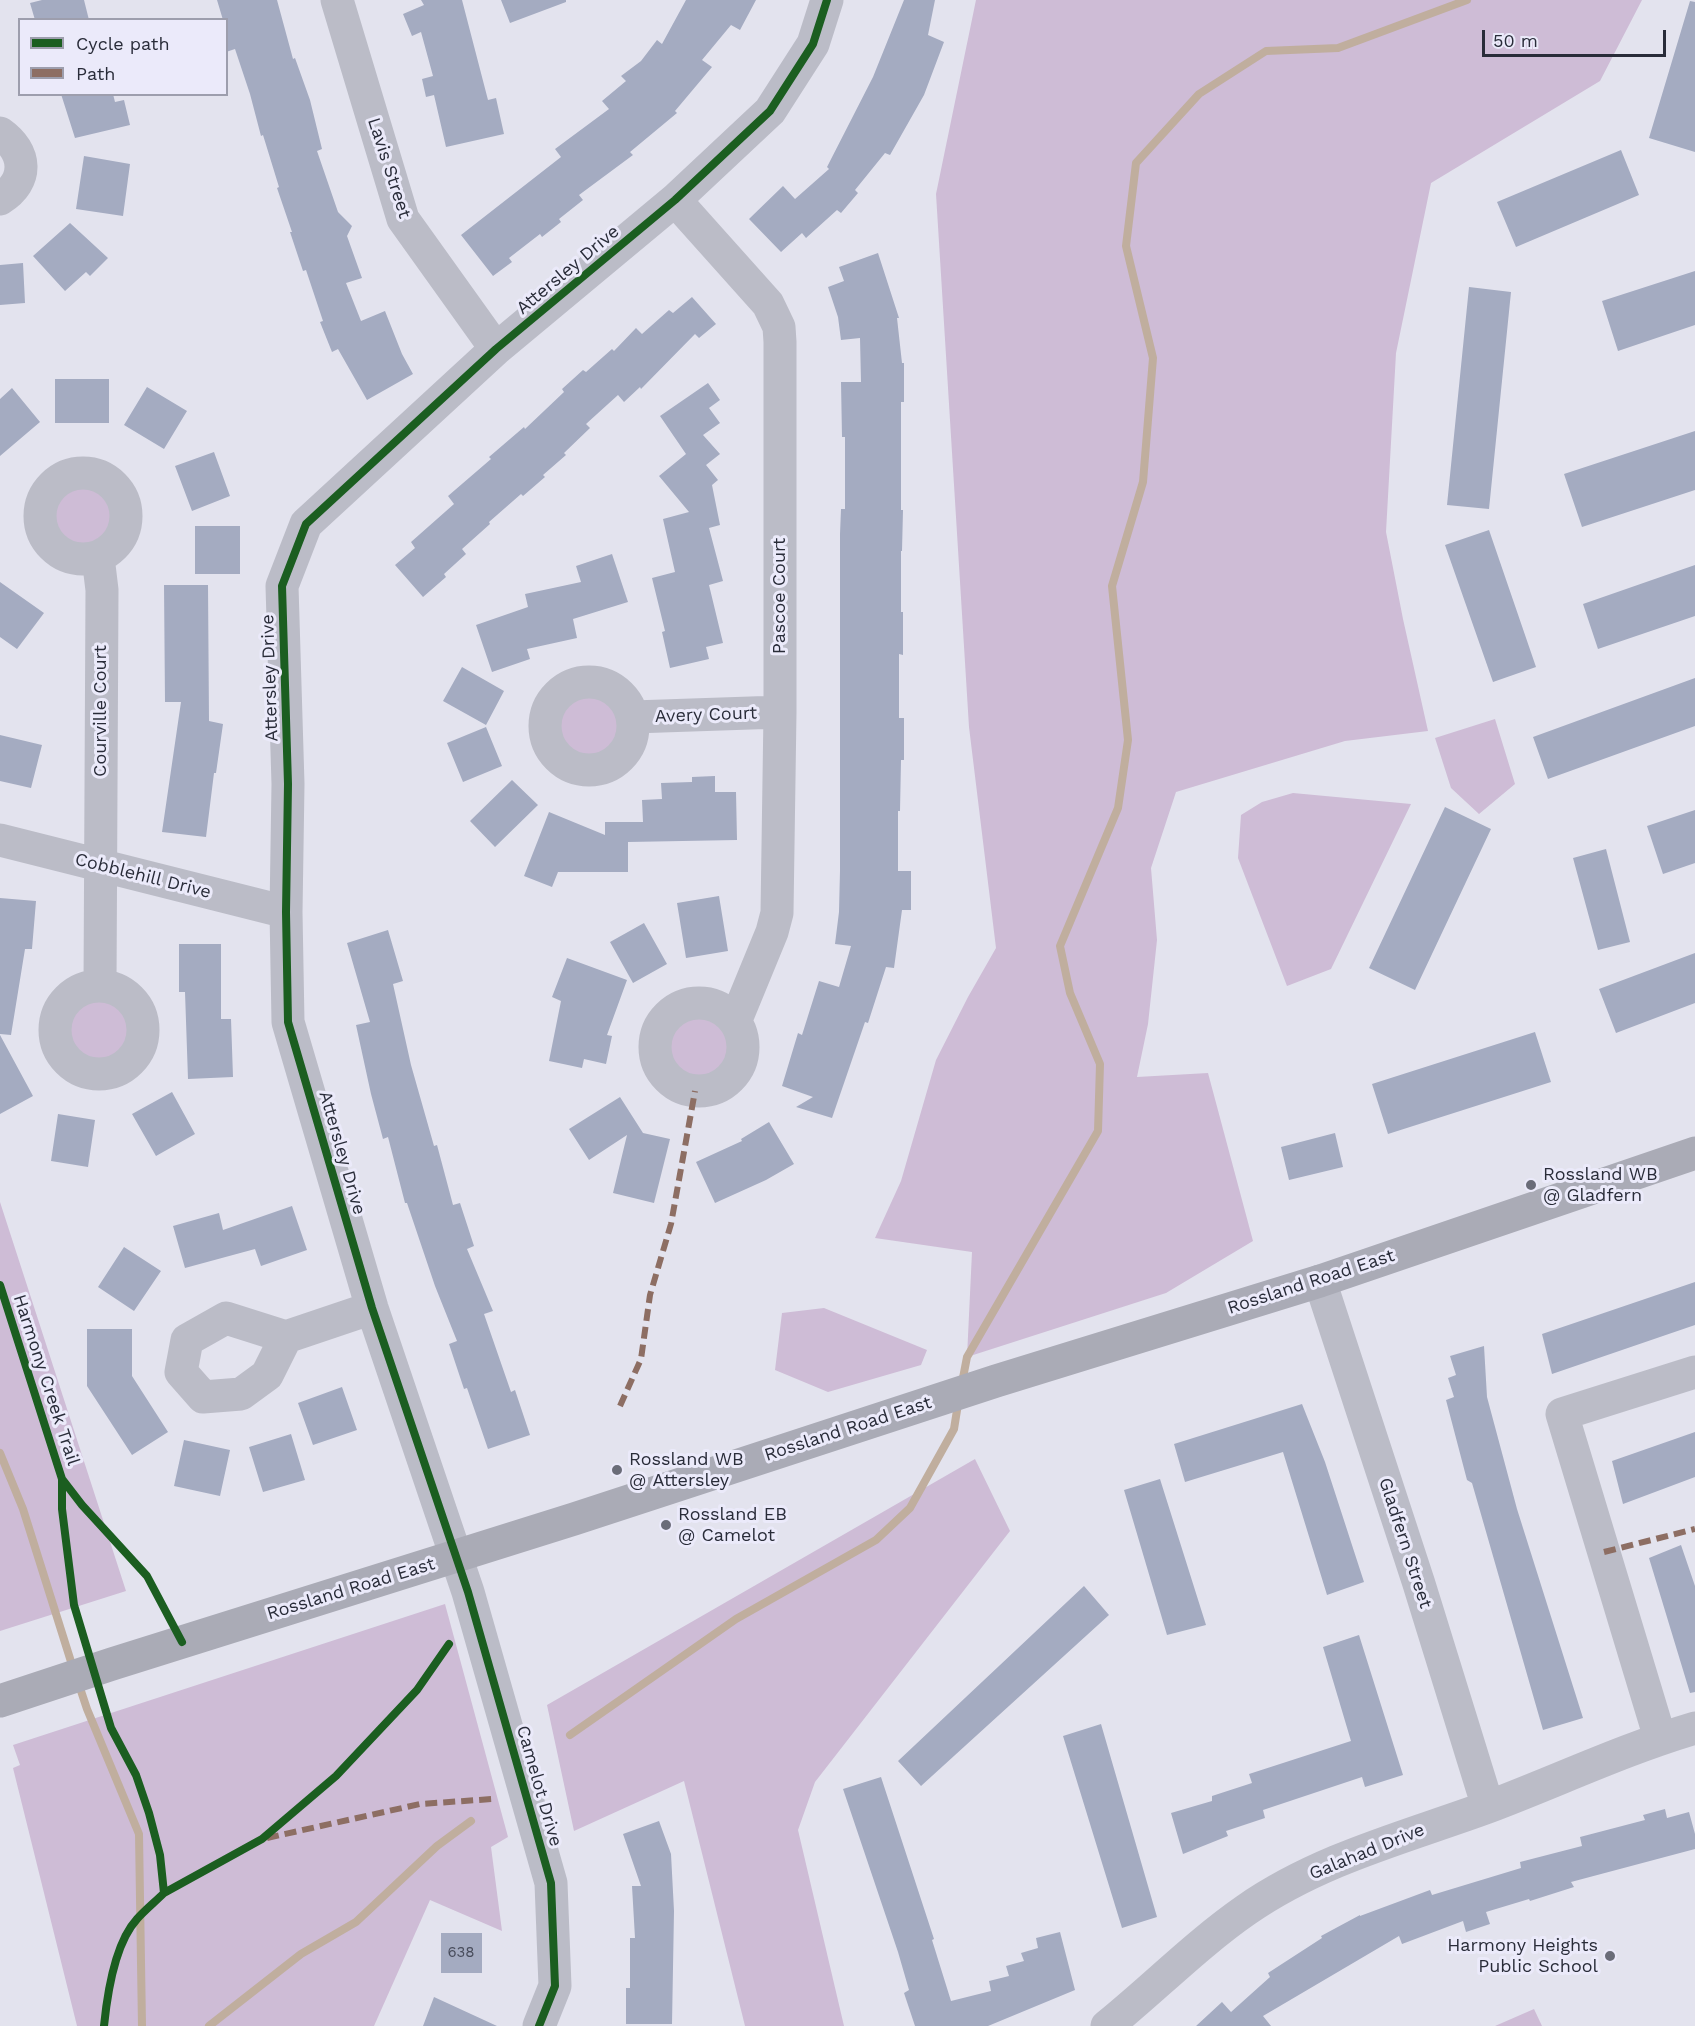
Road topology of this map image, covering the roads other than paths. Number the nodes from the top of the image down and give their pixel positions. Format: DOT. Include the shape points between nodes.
graph roads {
  1 [pos="338,0"];
  2 [pos="827,0"];
  3 [pos="0,133"];
  4 [pos="0,200"];
  5 [pos="675,200"];
  6 [pos="496,349"];
  7 [pos="98,557"];
  8 [pos="780,712"];
  9 [pos="633,717"];
  10 [pos="0,840"];
  11 [pos="100,866"];
  12 [pos="286,912"];
  13 [pos="100,986"];
  14 [pos="735,1022"];
  15 [pos="1695,1153"];
  16 [pos="1320,1281"];
  17 [pos="372,1308"];
  18 [pos="286,1337"];
  19 [pos="1695,1372"];
  20 [pos="457,1556"];
  21 [pos="0,1701"];
  22 [pos="1695,1728"];
  23 [pos="1660,1738"];
  24 [pos="1488,1807"];
  25 [pos="538,2026"];
  26 [pos="1107,2026"];
  1 -- 6 [label="street, Lavis Street" via="403,219"];
  2 -- 5 [label="street, Attersley Drive" via="813,44 770,111"];
  3 -- 4 [label="street" via="10,140 21,161 16,184"];
  5 -- 6 [label="street, Attersley Drive"];
  5 -- 8 [label="street, Pascoe Court" via="768,303 779,327"];
  6 -- 12 [label="street, Attersley Drive" via="306,524 282,586 288,784"];
  7 -- 11 [label="street, Courville Court" via="102,591"];
  8 -- 9 [label="street, Avery Court"];
  8 -- 14 [label="street, Pascoe Court" via="777,913"];
  10 -- 11 [label="street, Cobblehill Drive"];
  11 -- 12 [label="street, Cobblehill Drive"];
  11 -- 13 [label="street, Courville Court"];
  12 -- 17 [label="street, Attersley Drive" via="288,1022"];
  15 -- 16 [label="main road, Rossland Road East"];
  16 -- 20 [label="main road, Rossland Road East" via="996,1381"];
  16 -- 24 [label="street, Gladfern Street"];
  17 -- 18 [label="street"];
  17 -- 20 [label="street, Attersley Drive"];
  19 -- 23 [label="street" via="1562,1414"];
  20 -- 21 [label="main road, Rossland Road East"];
  20 -- 25 [label="street, Camelot Drive" via="551,1883 555,1986"];
  22 -- 23 [label="street, Galahad Drive"];
  23 -- 24 [label="street, Galahad Drive"];
  24 -- 26 [label="street, Galahad Drive" via="1367,1848 1293,1882 1246,1910"];
}
